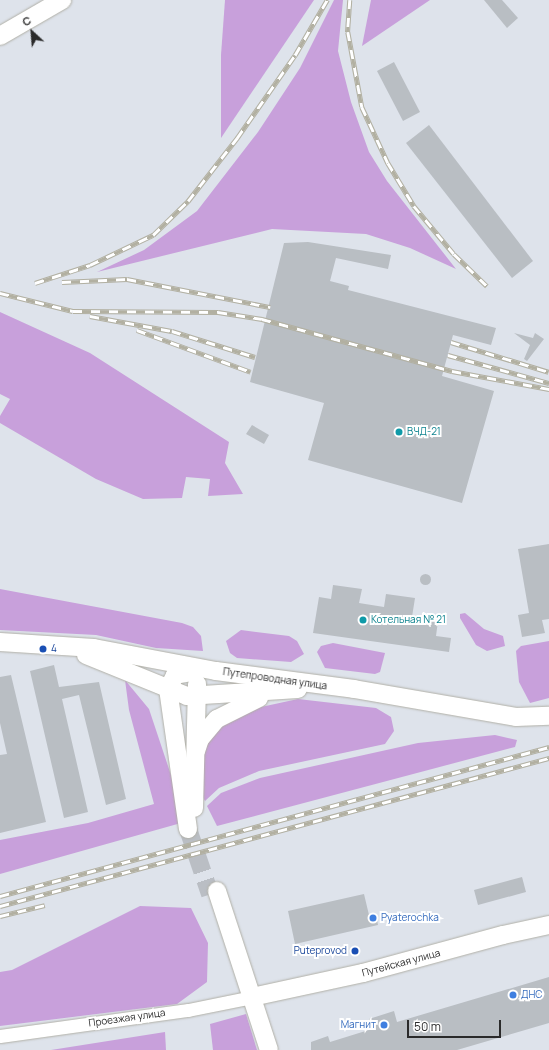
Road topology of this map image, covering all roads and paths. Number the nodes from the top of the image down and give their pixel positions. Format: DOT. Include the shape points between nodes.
graph roads {
  1 [pos="62,0"];
  2 [pos="0,36"];
  3 [pos="0,642"];
  4 [pos="61,646"];
  5 [pos="169,663"];
  6 [pos="186,671"];
  7 [pos="216,671"];
  8 [pos="138,674"];
  9 [pos="168,689"];
  10 [pos="354,689"];
  11 [pos="297,690"];
  12 [pos="198,696"];
  13 [pos="549,716"];
  14 [pos="174,740"];
  15 [pos="193,760"];
  16 [pos="213,893"];
  17 [pos="549,925"];
  18 [pos="252,996"];
  19 [pos="0,1036"];
  20 [pos="269,1050"];
  1 -- 2 [label="main road"];
  3 -- 4 [label="main road, Путепроводная улица"];
  4 -- 5 [label="main road, Путепроводная улица" via="94,648"];
  4 -- 8 [label="main road"];
  5 -- 6 [label="main road"];
  5 -- 7 [label="main road, Путепроводная улица"];
  6 -- 7 [label="main road"];
  6 -- 9 [label="main road" via="175,675"];
  6 -- 12 [label="main road" via="194,676"];
  7 -- 10 [label="main road, Путепроводная улица"];
  8 -- 9 [label="main road"];
  8 -- 14 [label="main road" via="159,702"];
  9 -- 12 [label="main road"];
  9 -- 14 [label="main road"];
  10 -- 11 [label="main road"];
  10 -- 13 [label="main road, Путепроводная улица" via="516,716"];
  11 -- 12 [label="main road"];
  11 -- 15 [label="main road" via="261,697 238,706 217,719 200,739"];
  12 -- 15 [label="main road"];
  14 -- 15 [label="main road" via="191,828"];
  16 -- 18 [label="main road" via="226,942"];
  17 -- 18 [label="main road, Путейская улица" via="363,973"];
  18 -- 19 [label="street, Проезжая улица" via="188,1010"];
  18 -- 20 [label="main road"];
}
